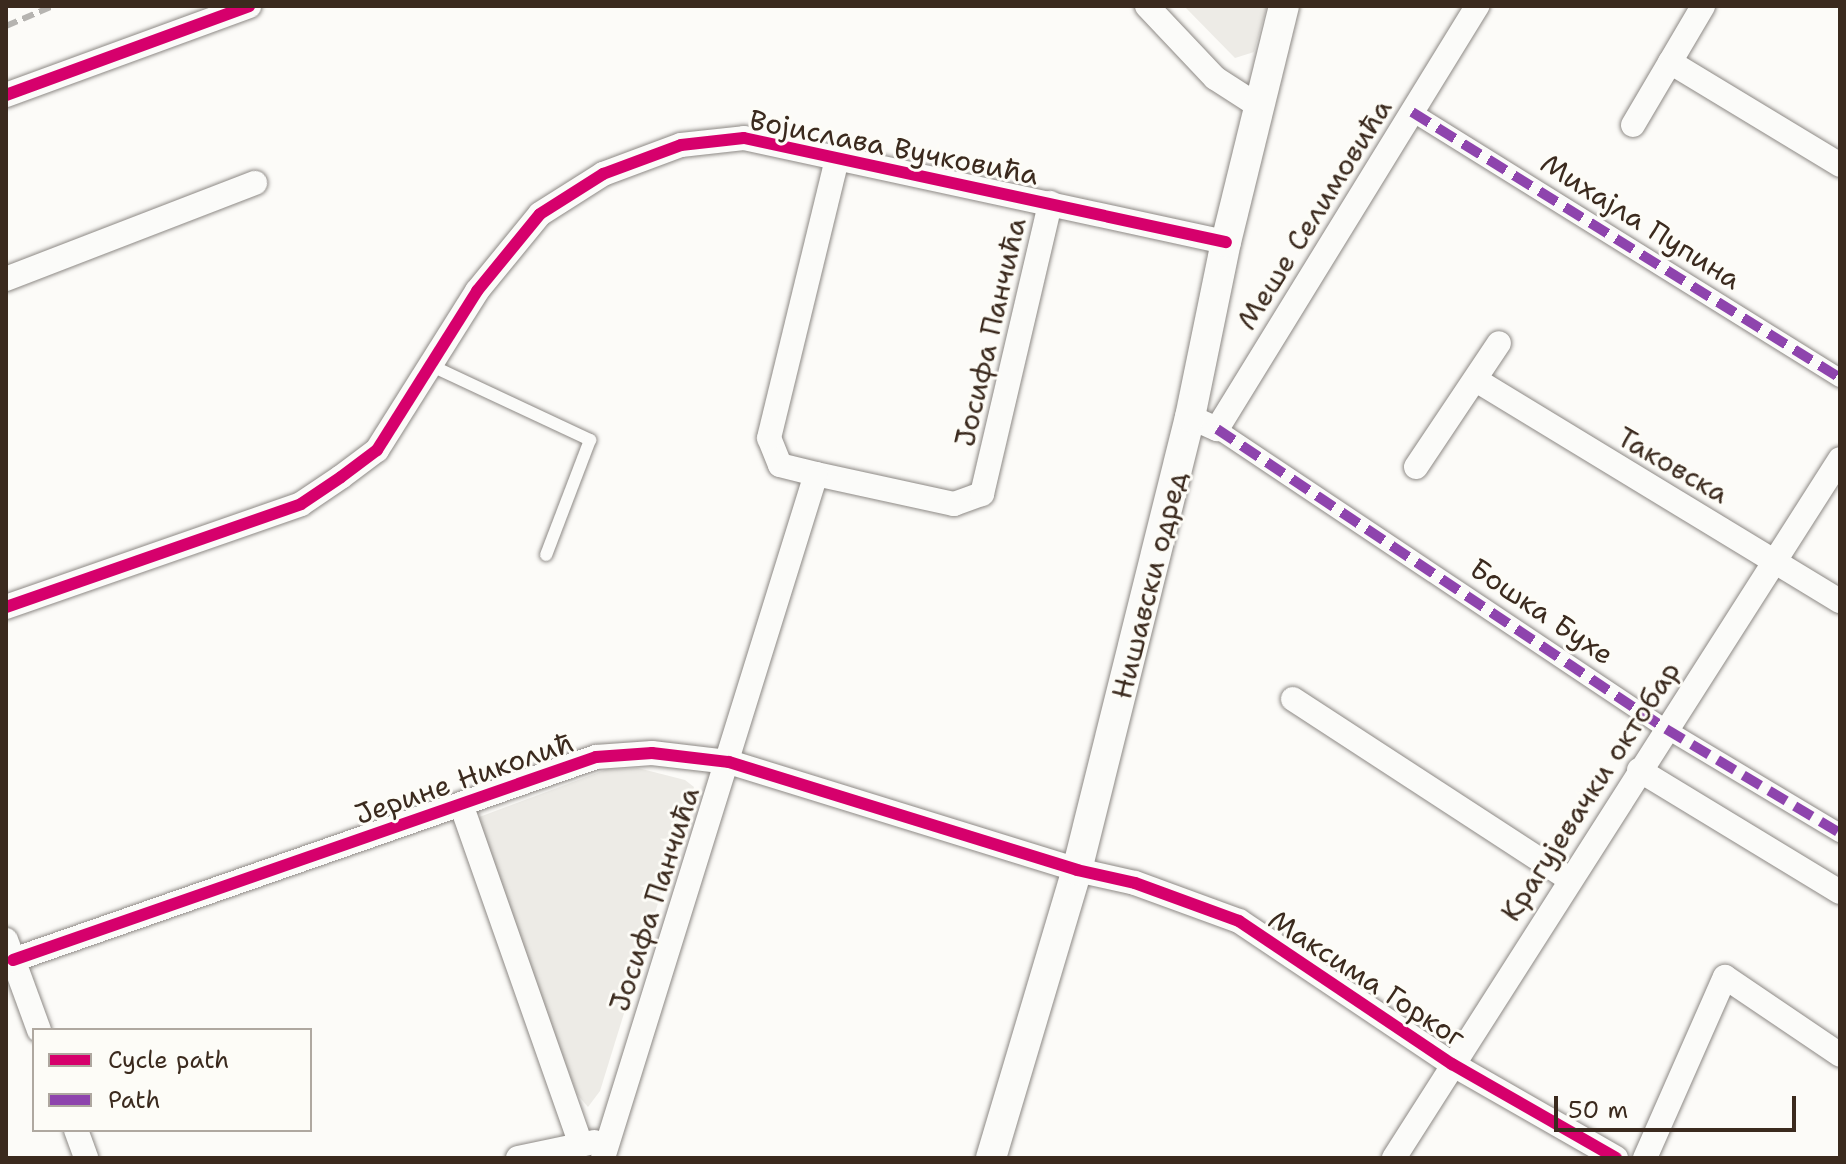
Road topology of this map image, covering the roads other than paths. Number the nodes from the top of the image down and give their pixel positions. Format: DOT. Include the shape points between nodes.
graph roads {
  1 [pos="249,6"];
  2 [pos="1147,6"];
  3 [pos="1284,6"];
  4 [pos="1477,6"];
  5 [pos="1703,6"];
  6 [pos="1670,62"];
  7 [pos="6,95"];
  8 [pos="1260,107"];
  9 [pos="1412,112"];
  10 [pos="1633,125"];
  11 [pos="838,155"];
  12 [pos="1840,165"];
  13 [pos="255,183"];
  14 [pos="1050,203"];
  15 [pos="1226,242"];
  16 [pos="6,279"];
  17 [pos="1499,343"];
  18 [pos="430,365"];
  19 [pos="1840,378"];
  20 [pos="1476,380"];
  21 [pos="1204,423"];
  22 [pos="1840,459"];
  23 [pos="1416,467"];
  24 [pos="816,474"];
  25 [pos="546,555"];
  26 [pos="1777,560"];
  27 [pos="1840,601"];
  28 [pos="6,607"];
  29 [pos="1293,699"];
  30 [pos="1666,729"];
  31 [pos="729,762"];
  32 [pos="1639,770"];
  33 [pos="461,804"];
  34 [pos="1840,833"];
  35 [pos="1077,870"];
  36 [pos="1568,878"];
  37 [pos="1840,892"];
  38 [pos="10,950"];
  39 [pos="38,1028"];
  40 [pos="1840,1055"];
  41 [pos="1452,1064"];
  42 [pos="77,1132"];
  43 [pos="580,1142"];
  44 [pos="606,1150"];
  45 [pos="86,1158"];
  46 [pos="518,1158"];
  47 [pos="991,1158"];
  48 [pos="1394,1158"];
  49 [pos="1616,1158"];
  50 [pos="1645,1158"];
  1 -- 7 [label="street"];
  2 -- 8 [label="street" via="1215,78"];
  3 -- 8 [label="street, Нишавски одред"];
  4 -- 9 [label="street, Меше Селимовића"];
  5 -- 6 [label="street"];
  6 -- 10 [label="street"];
  6 -- 12 [label="street"];
  8 -- 15 [label="street, Нишавски одред"];
  9 -- 19 [label="street, Михајла Пупина"];
  9 -- 21 [label="street, Меше Селимовића"];
  11 -- 14 [label="street, Војислава Вучковића"];
  11 -- 18 [label="street, Војислава Вучковића" via="744,138 681,145 603,174 540,214 507,248"];
  11 -- 24 [label="street, Јосифа Панчића" via="769,438 770,452 780,465"];
  13 -- 16 [label="street"];
  14 -- 15 [label="street, Војислава Вучковића"];
  14 -- 24 [label="street, Јосифа Панчића" via="982,494 954,504"];
  15 -- 21 [label="street, Нишавски одред"];
  17 -- 20 [label="street"];
  18 -- 25 [label="lane" via="590,440"];
  18 -- 28 [label="street, Војислава Вучковића" via="377,450 301,504"];
  20 -- 23 [label="street"];
  20 -- 26 [label="street, Таковска"];
  21 -- 30 [label="street, Бошка Бухе"];
  21 -- 35 [label="street, Нишавски одред"];
  22 -- 26 [label="street, Крагујевачки октобар"];
  24 -- 31 [label="street, Јосифа Панчића"];
  26 -- 27 [label="street, Таковска"];
  26 -- 30 [label="street, Крагујевачки октобар"];
  29 -- 36 [label="street"];
  30 -- 32 [label="street, Крагујевачки октобар"];
  30 -- 34 [label="street, Бошка Бухе"];
  31 -- 33 [label="street, Јерине Николић" via="652,753 596,757"];
  31 -- 35 [label="street, Јерине Николић"];
  31 -- 44 [label="street, Јосифа Панчића"];
  32 -- 36 [label="street, Крагујевачки октобар"];
  32 -- 37 [label="street"];
  33 -- 38 [label="street, Јерине Николић"];
  33 -- 43 [label="street"];
  35 -- 41 [label="street, Максима Горког" via="1135,883 1239,921"];
  35 -- 47 [label="street, Нишавски одред"];
  36 -- 41 [label="street, Крагујевачки октобар"];
  38 -- 39 [label="street"];
  40 -- 50 [label="street" via="1725,977"];
  41 -- 48 [label="street, Крагујевачки октобар"];
  41 -- 49 [label="street, Максима Горког"];
  42 -- 45 [label="street"];
  43 -- 44 [label="street"];
  43 -- 46 [label="street"];
}
